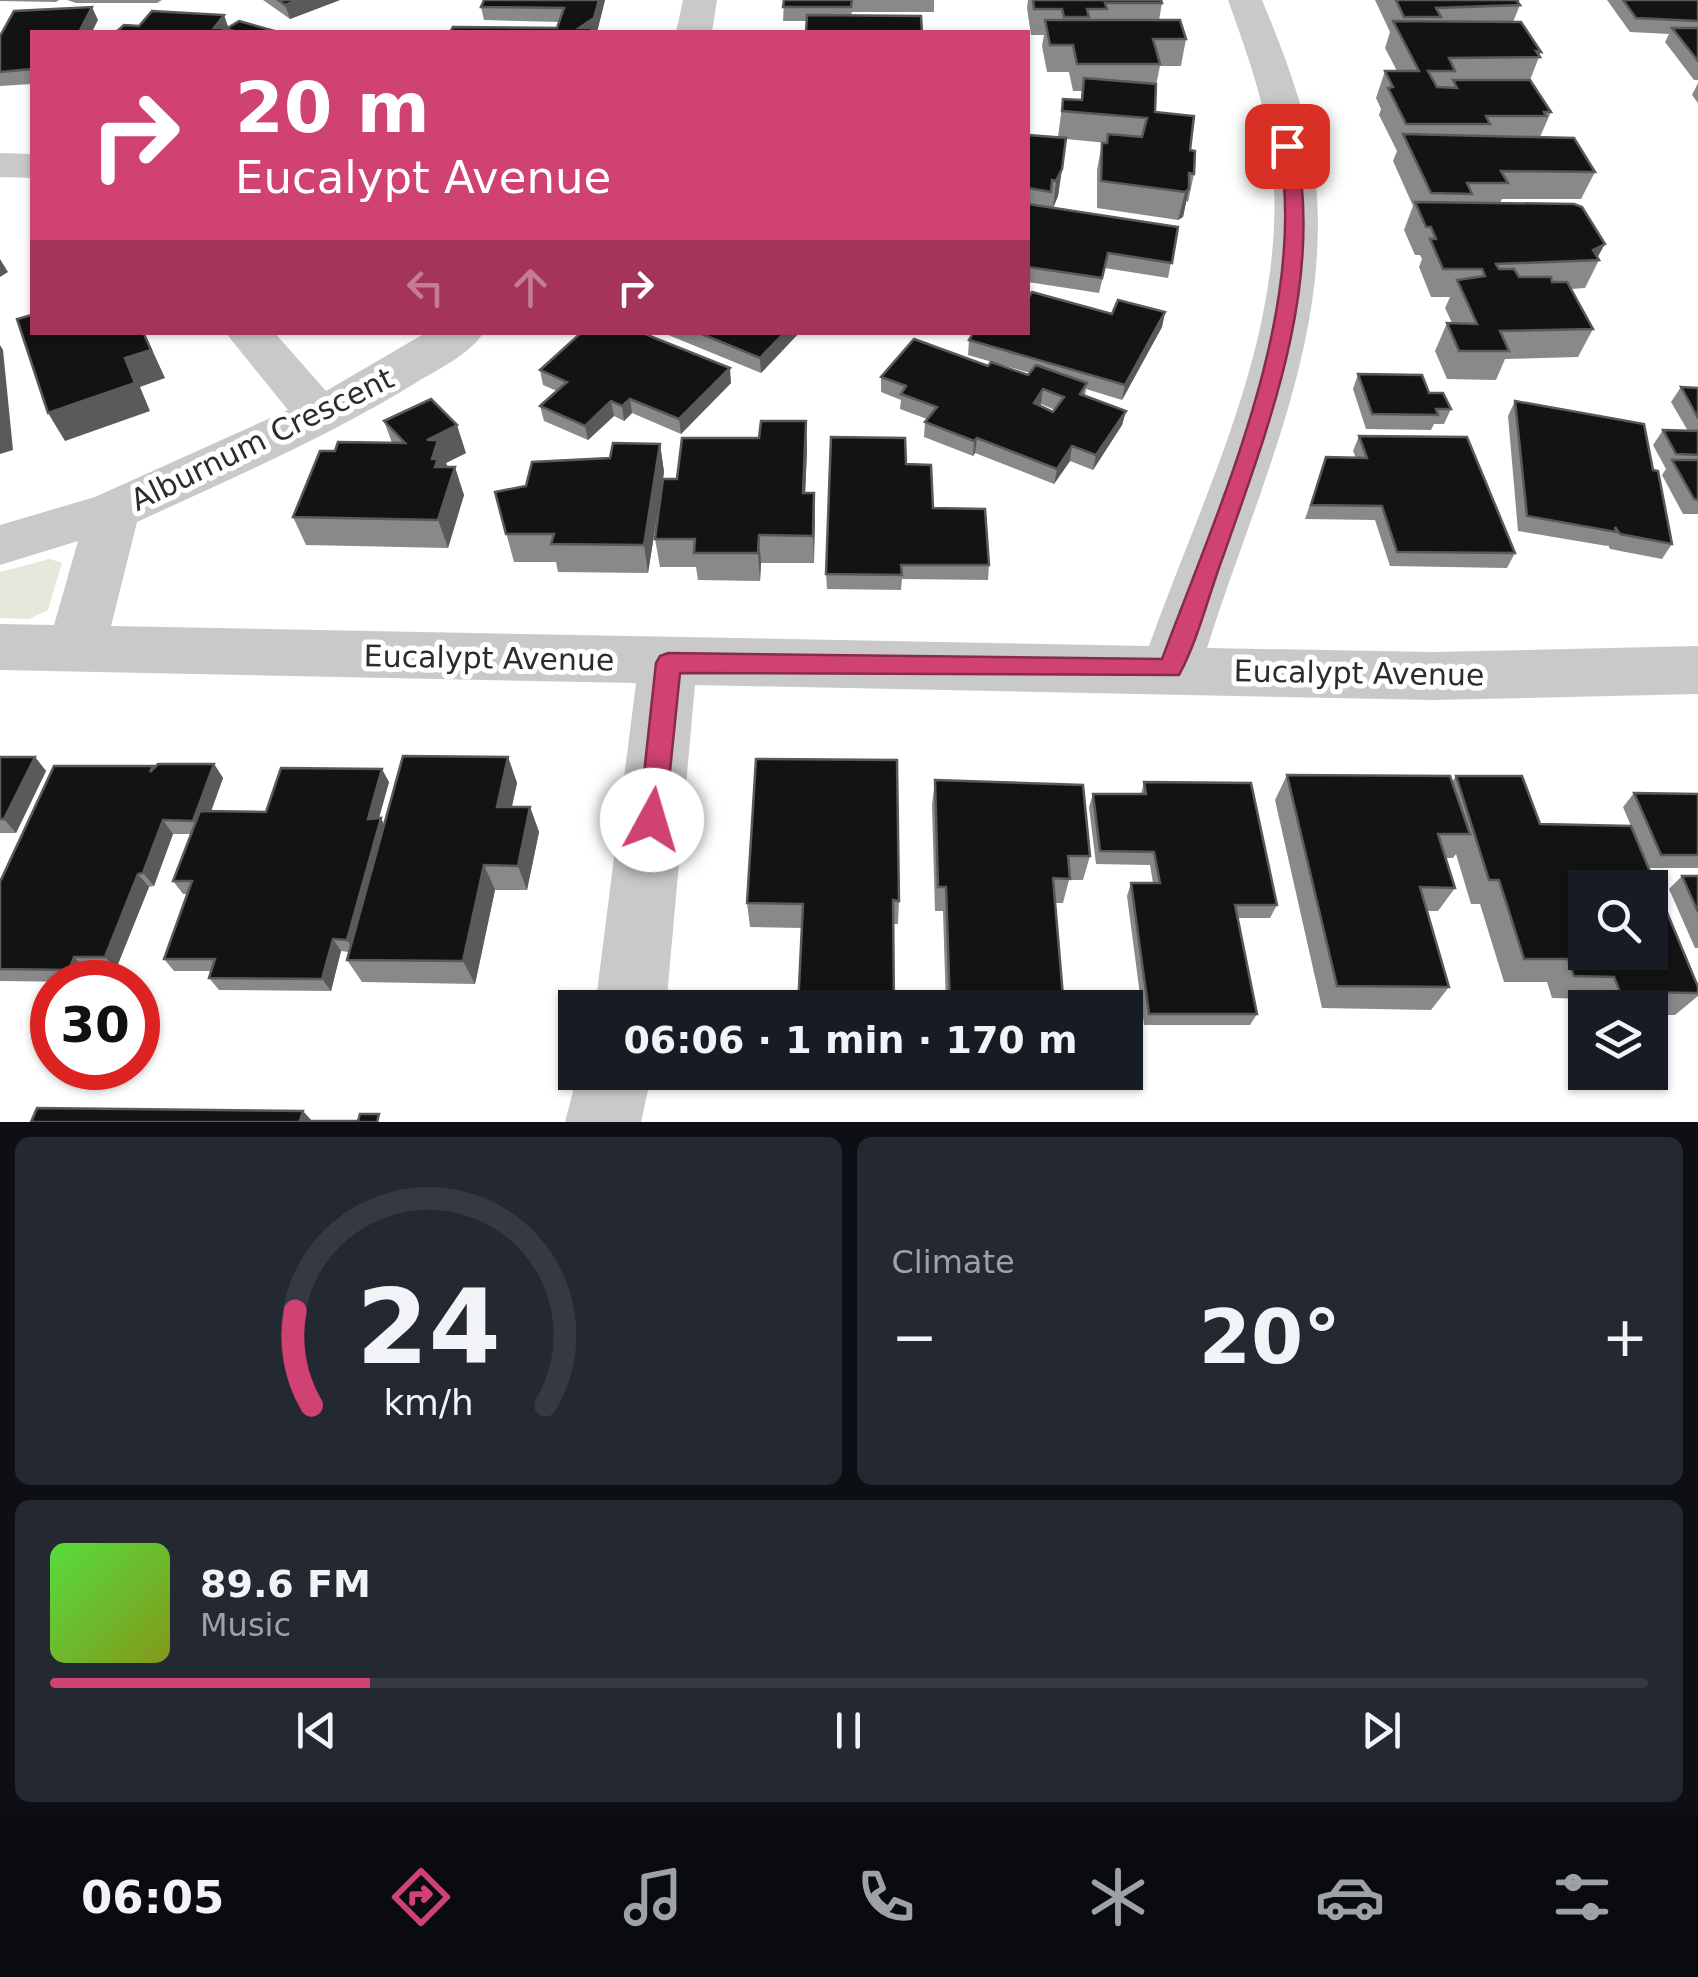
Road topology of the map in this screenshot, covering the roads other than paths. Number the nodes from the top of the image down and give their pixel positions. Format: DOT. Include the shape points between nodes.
graph roads {
  1 [pos="700,0"];
  2 [pos="1245,0"];
  3 [pos="694,30"];
  4 [pos="0,165"];
  5 [pos="30,166"];
  6 [pos="251,335"];
  7 [pos="457,335"];
  8 [pos="321,417"];
  9 [pos="113,512"];
  10 [pos="0,546"];
  11 [pos="0,647"];
  12 [pos="77,648"];
  13 [pos="668,663"];
  14 [pos="1171,668"];
  15 [pos="1698,670"];
  16 [pos="632,990"];
  17 [pos="611,1090"];
  18 [pos="603,1122"];
  1 -- 3 [label="street"];
  2 -- 14 [label="street" via="1272,70 1295,184 1292,286 1252,442"];
  4 -- 5 [label="street"];
  6 -- 8 [label="street"];
  7 -- 8 [label="street, Alburnum Crescent"];
  8 -- 9 [label="street, Alburnum Crescent"];
  9 -- 10 [label="street, Alburnum Crescent"];
  9 -- 12 [label="street, Alburnum Crescent"];
  11 -- 12 [label="street, Eucalypt Avenue"];
  12 -- 13 [label="street, Eucalypt Avenue"];
  13 -- 14 [label="street, Eucalypt Avenue"];
  13 -- 16 [label="street"];
  14 -- 15 [label="street, Eucalypt Avenue" via="1432,676"];
  17 -- 18 [label="street"];
}
